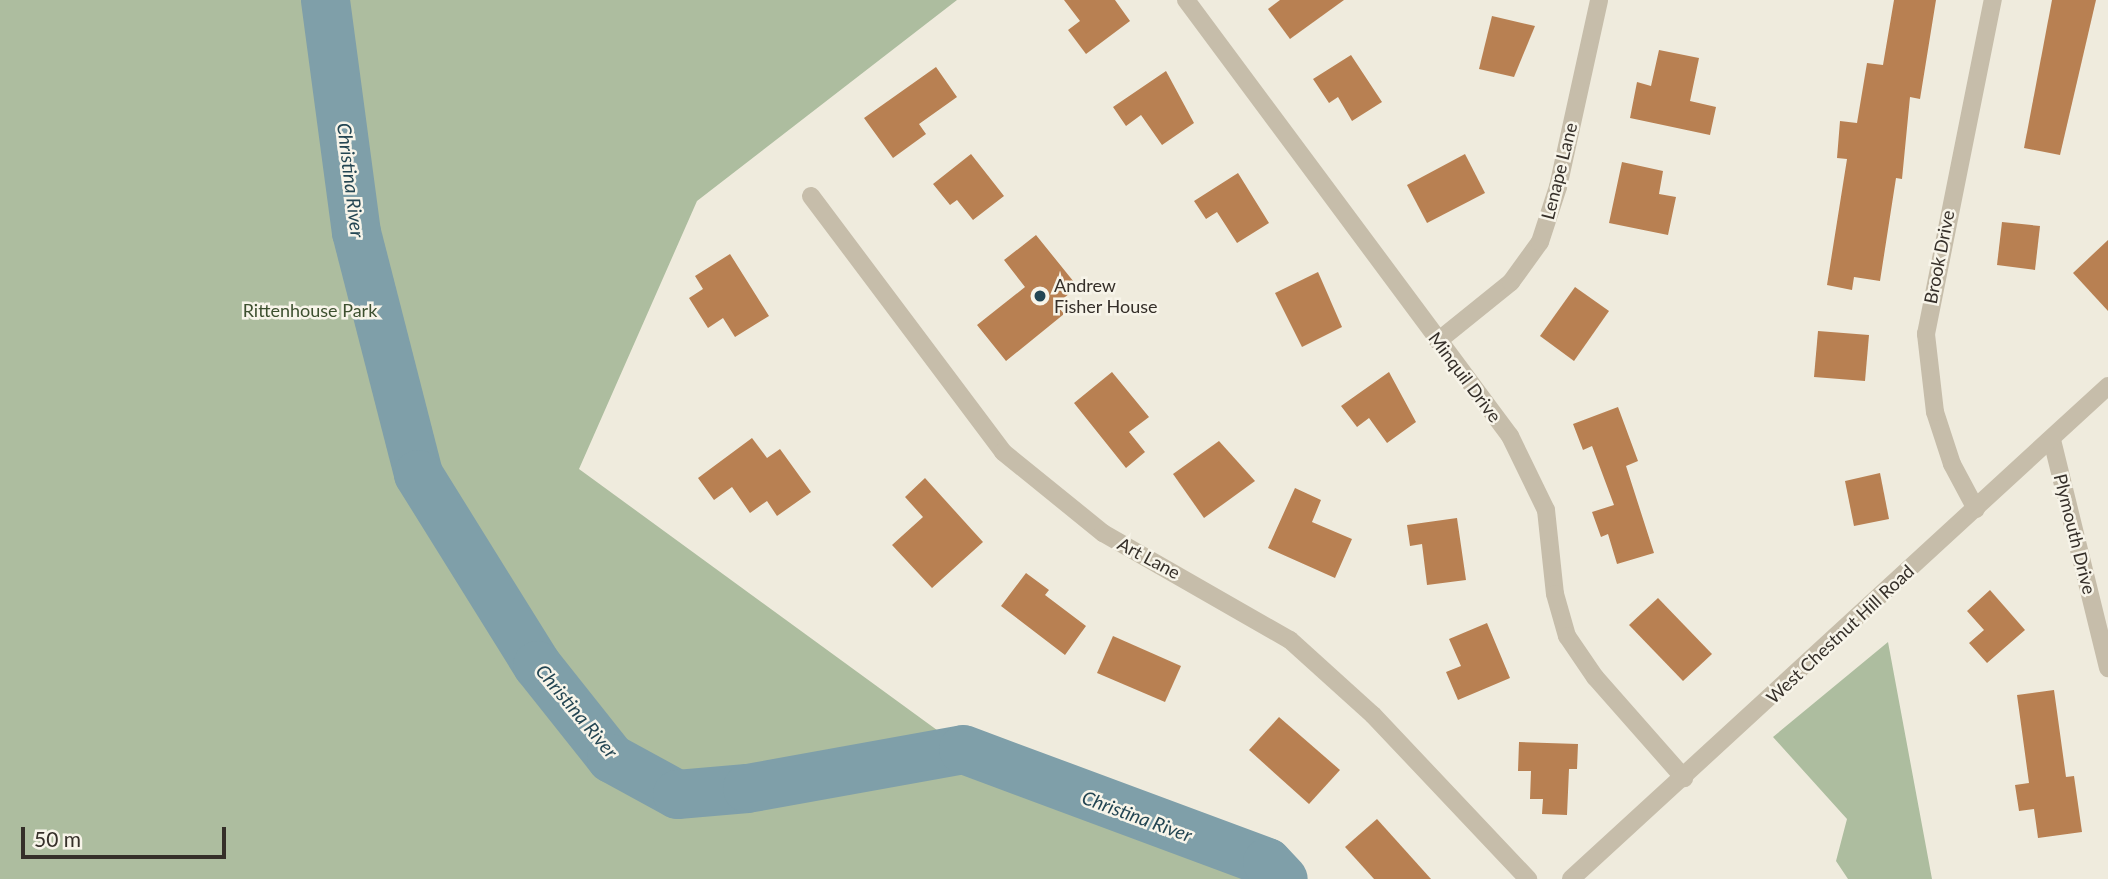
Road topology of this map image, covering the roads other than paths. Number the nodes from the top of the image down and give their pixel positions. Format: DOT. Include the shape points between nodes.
graph roads {
  1 [pos="1186,0"];
  2 [pos="1599,0"];
  3 [pos="1993,0"];
  4 [pos="811,196"];
  5 [pos="1438,341"];
  6 [pos="2108,386"];
  7 [pos="2052,440"];
  8 [pos="1976,509"];
  9 [pos="2108,668"];
  10 [pos="1684,778"];
  11 [pos="1528,879"];
  12 [pos="1570,879"];
  1 -- 5 [label="street, Minquil Drive"];
  2 -- 5 [label="street, Lenape Lane" via="1558,187 1540,242 1511,282"];
  3 -- 8 [label="street, Brook Drive" via="1926,334 1935,412 1952,464"];
  4 -- 11 [label="street, Art Lane" via="1003,452 1103,533 1290,640 1373,715"];
  5 -- 10 [label="street, Minquil Drive" via="1510,436 1539,487 1558,614 1567,636 1595,677"];
  6 -- 7 [label="street, West Chestnut Hill Road"];
  7 -- 8 [label="street, West Chestnut Hill Road"];
  7 -- 9 [label="street, Plymouth Drive"];
  8 -- 10 [label="street, West Chestnut Hill Road"];
  10 -- 12 [label="street, West Chestnut Hill Road"];
}
